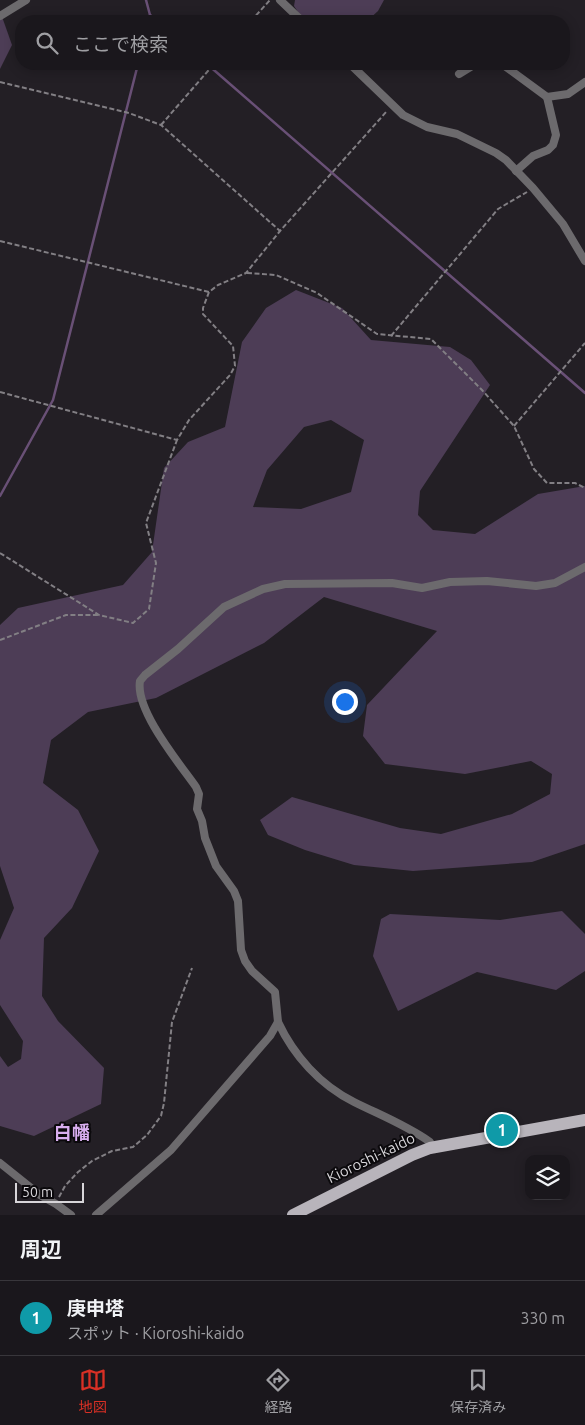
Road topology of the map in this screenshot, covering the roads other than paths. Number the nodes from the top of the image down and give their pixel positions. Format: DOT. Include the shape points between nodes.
graph roads {
  1 [pos="26,0"];
  2 [pos="280,0"];
  3 [pos="296,15"];
  4 [pos="0,16"];
  5 [pos="356,70"];
  6 [pos="466,70"];
  7 [pos="510,70"];
  8 [pos="459,74"];
  9 [pos="585,82"];
  10 [pos="547,97"];
  11 [pos="516,171"];
  12 [pos="585,262"];
  13 [pos="585,567"];
  14 [pos="278,1022"];
  15 [pos="585,1120"];
  16 [pos="430,1148"];
  17 [pos="0,1163"];
  18 [pos="71,1215"];
  19 [pos="96,1215"];
  20 [pos="293,1215"];
  1 -- 4 [label="street"];
  2 -- 3 [label="street"];
  5 -- 11 [label="street" via="403,115 427,127 457,134 496,153"];
  6 -- 8 [label="street"];
  7 -- 10 [label="street"];
  9 -- 10 [label="street" via="568,94"];
  10 -- 11 [label="street" via="556,135 553,145"];
  11 -- 12 [label="street" via="563,224"];
  13 -- 14 [label="street" via="555,583 536,586 487,581 450,582 422,588 392,583 277,586 224,607 140,681 140,698 147,712 199,794 197,809 205,838 216,866 238,901 241,950 252,971 275,992"];
  14 -- 16 [label="street" via="285,1038 313,1073 352,1101 417,1133 430,1142"];
  14 -- 19 [label="street" via="270,1036 171,1150"];
  15 -- 16 [label="main road, Kioroshi-kaido"];
  16 -- 20 [label="main road, Kioroshi-kaido"];
  17 -- 18 [label="street" via="40,1196"];
}
